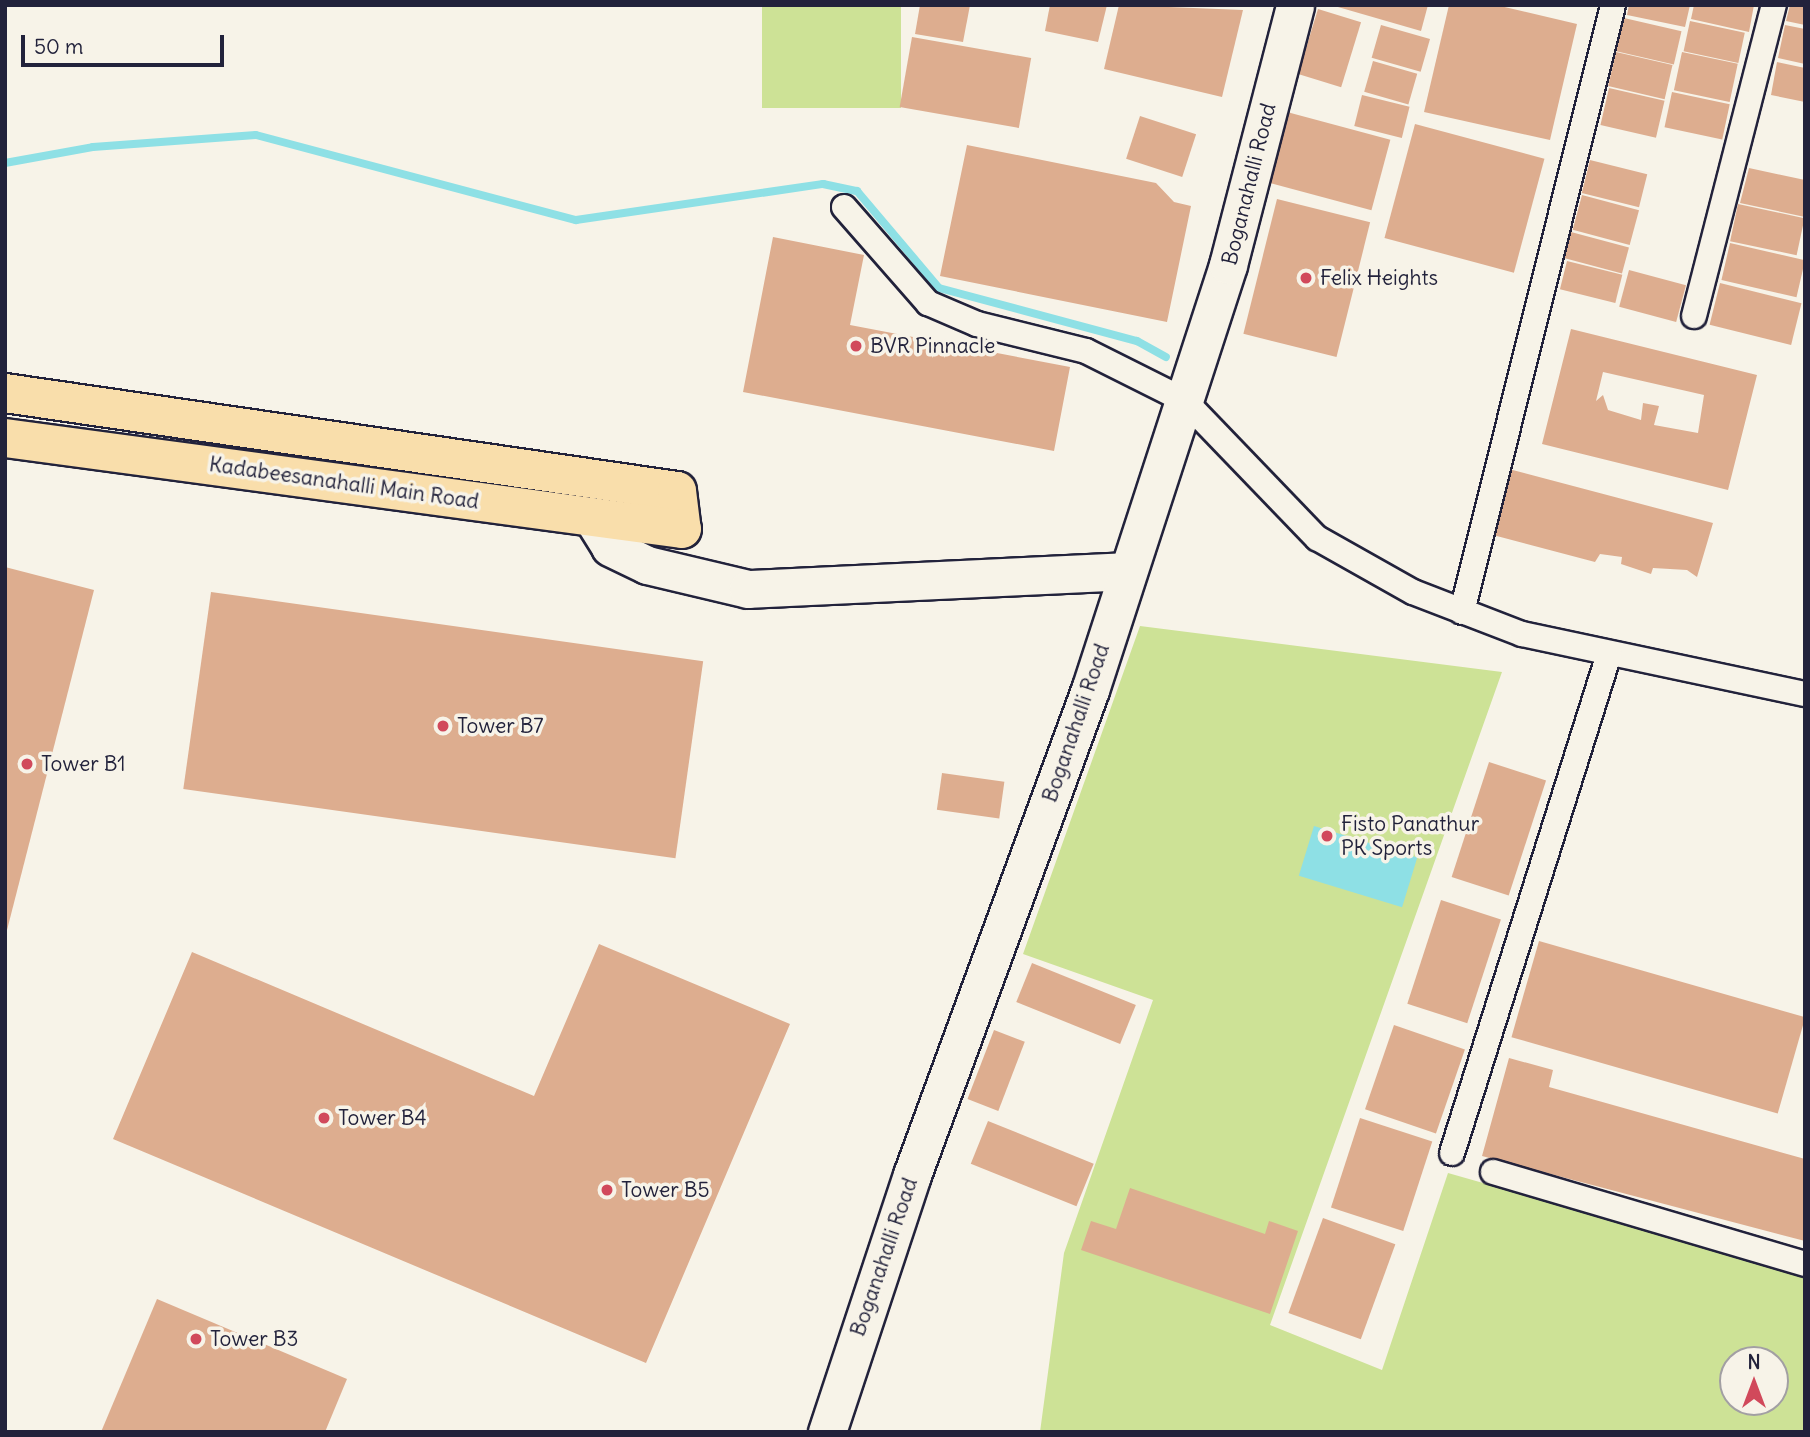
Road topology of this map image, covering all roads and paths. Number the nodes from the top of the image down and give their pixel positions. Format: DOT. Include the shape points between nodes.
graph roads {
  1 [pos="1295,5"];
  2 [pos="1613,5"];
  3 [pos="1774,5"];
  4 [pos="844,207"];
  5 [pos="1695,316"];
  6 [pos="5,393"];
  7 [pos="1184,400"];
  8 [pos="5,438"];
  9 [pos="591,516"];
  10 [pos="1127,571"];
  11 [pos="1465,602"];
  12 [pos="1609,653"];
  13 [pos="1805,694"];
  14 [pos="1452,1153"];
  15 [pos="1493,1172"];
  16 [pos="1805,1265"];
  17 [pos="827,1432"];
  1 -- 7 [label="street, Boganahalli Road" via="1228,265"];
  2 -- 11 [label="street"];
  3 -- 5 [label="street"];
  4 -- 7 [label="street" via="928,303 977,324 1086,351"];
  6 -- 9 [label="main road, Kadabeesanahalli Main Road" via="677,491 682,529"];
  7 -- 10 [label="street, Boganahalli Road"];
  7 -- 11 [label="street" via="1317,538"];
  8 -- 9 [label="main road, Kadabeesanahalli Main Road"];
  9 -- 10 [label="street" via="610,547 647,565 748,589"];
  10 -- 17 [label="street, Boganahalli Road"];
  11 -- 12 [label="street"];
  12 -- 13 [label="street"];
  12 -- 14 [label="street"];
  15 -- 16 [label="street"];
}
